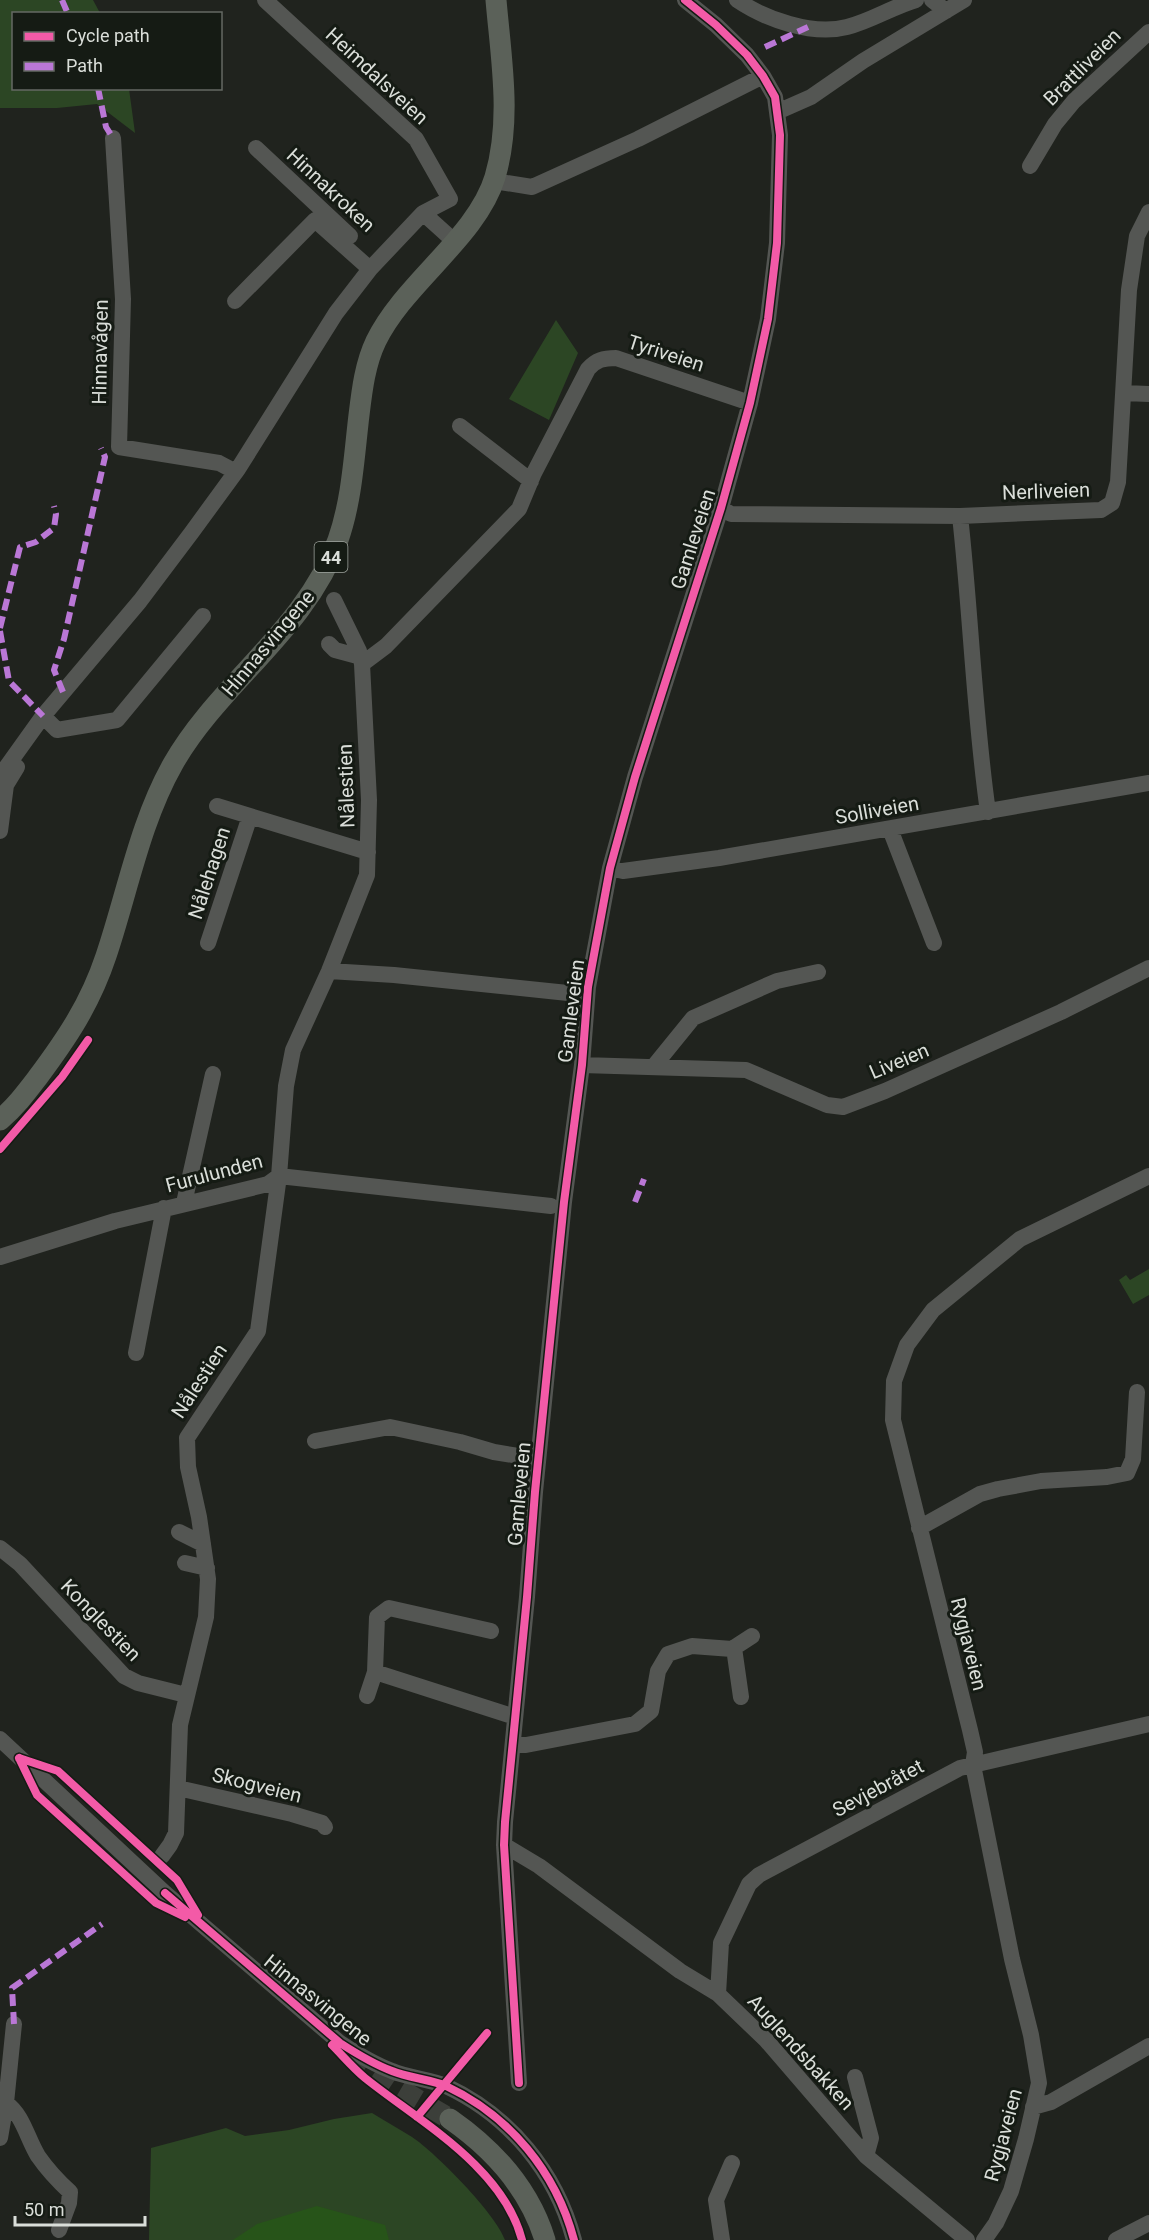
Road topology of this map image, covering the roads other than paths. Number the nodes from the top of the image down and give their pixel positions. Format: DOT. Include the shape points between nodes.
graph roads {
  1 [pos="265,0"];
  2 [pos="496,0"];
  3 [pos="685,0"];
  4 [pos="736,0"];
  5 [pos="915,0"];
  6 [pos="932,0"];
  7 [pos="964,0"];
  8 [pos="946,11"];
  9 [pos="1149,32"];
  10 [pos="763,76"];
  11 [pos="777,112"];
  12 [pos="113,138"];
  13 [pos="256,148"];
  14 [pos="1030,166"];
  15 [pos="494,180"];
  16 [pos="1149,212"];
  17 [pos="423,213"];
  18 [pos="454,241"];
  19 [pos="373,266"];
  20 [pos="235,301"];
  21 [pos="1124,393"];
  22 [pos="1149,394"];
  23 [pos="750,403"];
  24 [pos="460,426"];
  25 [pos="236,472"];
  26 [pos="531,481"];
  27 [pos="721,508"];
  28 [pos="960,516"];
  29 [pos="334,600"];
  30 [pos="203,616"];
  31 [pos="329,644"];
  32 [pos="361,661"];
  33 [pos="43,716"];
  34 [pos="0,776"];
  35 [pos="1149,783"];
  36 [pos="218,806"];
  37 [pos="988,812"];
  38 [pos="250,816"];
  39 [pos="890,829"];
  40 [pos="0,831"];
  41 [pos="368,852"];
  42 [pos="610,868"];
  43 [pos="208,943"];
  44 [pos="934,943"];
  45 [pos="1149,968"];
  46 [pos="329,971"];
  47 [pos="818,972"];
  48 [pos="587,995"];
  49 [pos="582,1065"];
  50 [pos="654,1066"];
  51 [pos="213,1074"];
  52 [pos="39,1075"];
  53 [pos="0,1103"];
  54 [pos="0,1120"];
  55 [pos="279,1176"];
  56 [pos="1149,1176"];
  57 [pos="184,1203"];
  58 [pos="551,1206"];
  59 [pos="164,1208"];
  60 [pos="0,1257"];
  61 [pos="136,1353"];
  62 [pos="1137,1392"];
  63 [pos="315,1441"];
  64 [pos="538,1459"];
  65 [pos="918,1528"];
  66 [pos="179,1532"];
  67 [pos="203,1544"];
  68 [pos="0,1548"];
  69 [pos="185,1563"];
  70 [pos="207,1568"];
  71 [pos="491,1631"];
  72 [pos="752,1636"];
  73 [pos="734,1648"];
  74 [pos="375,1672"];
  75 [pos="186,1695"];
  76 [pos="367,1696"];
  77 [pos="741,1697"];
  78 [pos="515,1717"];
  79 [pos="1149,1724"];
  80 [pos="0,1739"];
  81 [pos="513,1744"];
  82 [pos="973,1766"];
  83 [pos="178,1788"];
  84 [pos="325,1827"];
  85 [pos="504,1845"];
  86 [pos="162,1856"];
  87 [pos="718,1994"];
  88 [pos="14,2024"];
  89 [pos="1149,2046"];
  90 [pos="855,2077"];
  91 [pos="519,2083"];
  92 [pos="6,2103"];
  93 [pos="1033,2107"];
  94 [pos="450,2119"];
  95 [pos="0,2138"];
  96 [pos="866,2156"];
  97 [pos="732,2163"];
  98 [pos="1149,2223"];
  99 [pos="59,2230"];
  100 [pos="545,2240"];
  101 [pos="574,2240"];
  102 [pos="722,2240"];
  103 [pos="967,2240"];
  104 [pos="984,2240"];
  105 [pos="1116,2240"];
  1 -- 17 [label="street, Heimdalsveien" via="416,139 450,199"];
  2 -- 15 [label="main road, Hinnasvingene / 44" via="505,121"];
  3 -- 10 [label="street, Gamleveien" via="724,33"];
  4 -- 5 [label="street" via="774,18 818,29 844,28"];
  6 -- 8 [label="street"];
  7 -- 8 [label="street"];
  8 -- 11 [label="street" via="811,97"];
  9 -- 14 [label="street, Brattliveien" via="1074,101 1054,124"];
  10 -- 11 [label="street, Gamleveien" via="775,97"];
  10 -- 15 [label="street" via="532,188"];
  11 -- 23 [label="street, Gamleveien" via="777,243 768,319"];
  12 -- 25 [label="street, Hinnavågen" via="123,299 119,447 219,463"];
  13 -- 19 [label="street, Hinnakroken"];
  15 -- 18 [label="main road, Hinnasvingene / 44" via="476,213"];
  16 -- 21 [label="street, Nerliveien" via="1137,236 1129,290"];
  17 -- 18 [label="street"];
  17 -- 19 [label="street"];
  18 -- 52 [label="main road, Hinnasvingene / 44" via="400,304 375,344 363,387 346,513 329,562 304,604 219,701 172,766 141,842 96,985 69,1036"];
  19 -- 20 [label="street, Hinnakroken" via="315,220"];
  19 -- 25 [label="street" via="336,313"];
  21 -- 22 [label="street"];
  21 -- 28 [label="street, Nerliveien" via="1118,482 1112,502 1101,510"];
  23 -- 26 [label="street, Tyriveien" via="616,358 592,358"];
  23 -- 27 [label="street, Gamleveien"];
  24 -- 26 [label="street"];
  25 -- 33 [label="street" via="140,601"];
  26 -- 32 [label="street, Tyriveien" via="519,509 488,543 386,646"];
  27 -- 28 [label="street, Nerliveien" via="730,514"];
  27 -- 42 [label="street, Gamleveien" via="651,722"];
  28 -- 37 [label="street" via="978,742"];
  29 -- 32 [label="street, Nålestien"];
  30 -- 33 [label="street" via="117,720 57,730"];
  31 -- 32 [label="street"];
  32 -- 41 [label="street, Nålestien"];
  33 -- 34 [label="street"];
  33 -- 40 [label="street" via="40,731 6,785"];
  35 -- 37 [label="street, Solliveien"];
  36 -- 38 [label="street, Nålehagen"];
  37 -- 39 [label="street, Solliveien"];
  38 -- 41 [label="street, Nålehagen"];
  38 -- 43 [label="street, Nålehagen"];
  39 -- 42 [label="street, Solliveien" via="719,858 623,871"];
  39 -- 44 [label="street"];
  41 -- 46 [label="street, Nålestien" via="367,875 351,899"];
  42 -- 48 [label="street, Gamleveien"];
  45 -- 50 [label="street, Liveien" via="1061,1012 843,1107 827,1106 746,1070"];
  46 -- 48 [label="street"];
  46 -- 55 [label="street, Nålestien" via="293,1050"];
  47 -- 50 [label="street" via="777,981 693,1018"];
  48 -- 49 [label="street, Gamleveien"];
  49 -- 50 [label="street, Liveien"];
  49 -- 64 [label="street, Gamleveien"];
  51 -- 57 [label="street"];
  52 -- 53 [label="main road, Hinnasvingene / 44"];
  52 -- 54 [label="main road, Hinnasvingene / 44" via="18,1104"];
  55 -- 57 [label="street, Furulunden" via="268,1184"];
  55 -- 58 [label="street, Furulunden"];
  55 -- 67 [label="street, Nålestien" via="258,1331 187,1438 188,1467"];
  56 -- 65 [label="street, Rygjaveien" via="1020,1239 933,1310 907,1345 894,1381 893,1420"];
  57 -- 59 [label="street, Furulunden"];
  59 -- 60 [label="street, Furulunden"];
  59 -- 61 [label="street"];
  62 -- 65 [label="street" via="1133,1459 1127,1473 998,1489 980,1494"];
  63 -- 64 [label="street" via="390,1427"];
  64 -- 78 [label="street, Gamleveien"];
  65 -- 82 [label="street, Rygjaveien" via="970,1730 975,1752"];
  66 -- 67 [label="street"];
  67 -- 70 [label="street, Nålestien"];
  68 -- 75 [label="street, Konglestien" via="20,1564 124,1676"];
  69 -- 70 [label="street"];
  70 -- 75 [label="street, Nålestien" via="206,1617"];
  71 -- 74 [label="street" via="389,1608 377,1617"];
  72 -- 73 [label="street"];
  73 -- 77 [label="street"];
  73 -- 81 [label="street" via="692,1646 668,1654 658,1671 651,1711 635,1724 526,1745"];
  74 -- 76 [label="street"];
  74 -- 78 [label="street"];
  75 -- 83 [label="street, Nålestien"];
  78 -- 81 [label="street, Gamleveien"];
  79 -- 82 [label="street, Sevjebråtet"];
  80 -- 101 [label="street, Hinnasvingene" via="156,1886 340,2043 393,2072 446,2086 476,2102 510,2129 543,2169"];
  81 -- 85 [label="street, Gamleveien"];
  82 -- 87 [label="street, Sevjebråtet" via="960,1768 751,1882 721,1942"];
  82 -- 93 [label="street, Rygjaveien" via="1031,2035 1039,2083"];
  83 -- 84 [label="street, Skogveien" via="292,1814"];
  83 -- 86 [label="street, Nålestien" via="176,1833"];
  85 -- 87 [label="street, Auglendsbakken"];
  85 -- 91 [label="street, Gamleveien"];
  87 -- 96 [label="street, Auglendsbakken" via="766,2040"];
  88 -- 92 [label="street"];
  89 -- 93 [label="street" via="1051,2102"];
  90 -- 96 [label="street" via="872,2138"];
  92 -- 95 [label="street"];
  92 -- 99 [label="street" via="16,2110 42,2160 70,2192"];
  93 -- 104 [label="street, Rygjaveien" via="1011,2191"];
  94 -- 100 [label="main road" via="487,2147 509,2172 535,2213"];
  96 -- 103 [label="street, Auglendsbakken"];
  97 -- 102 [label="street" via="716,2200"];
  98 -- 105 [label="street"];
}
